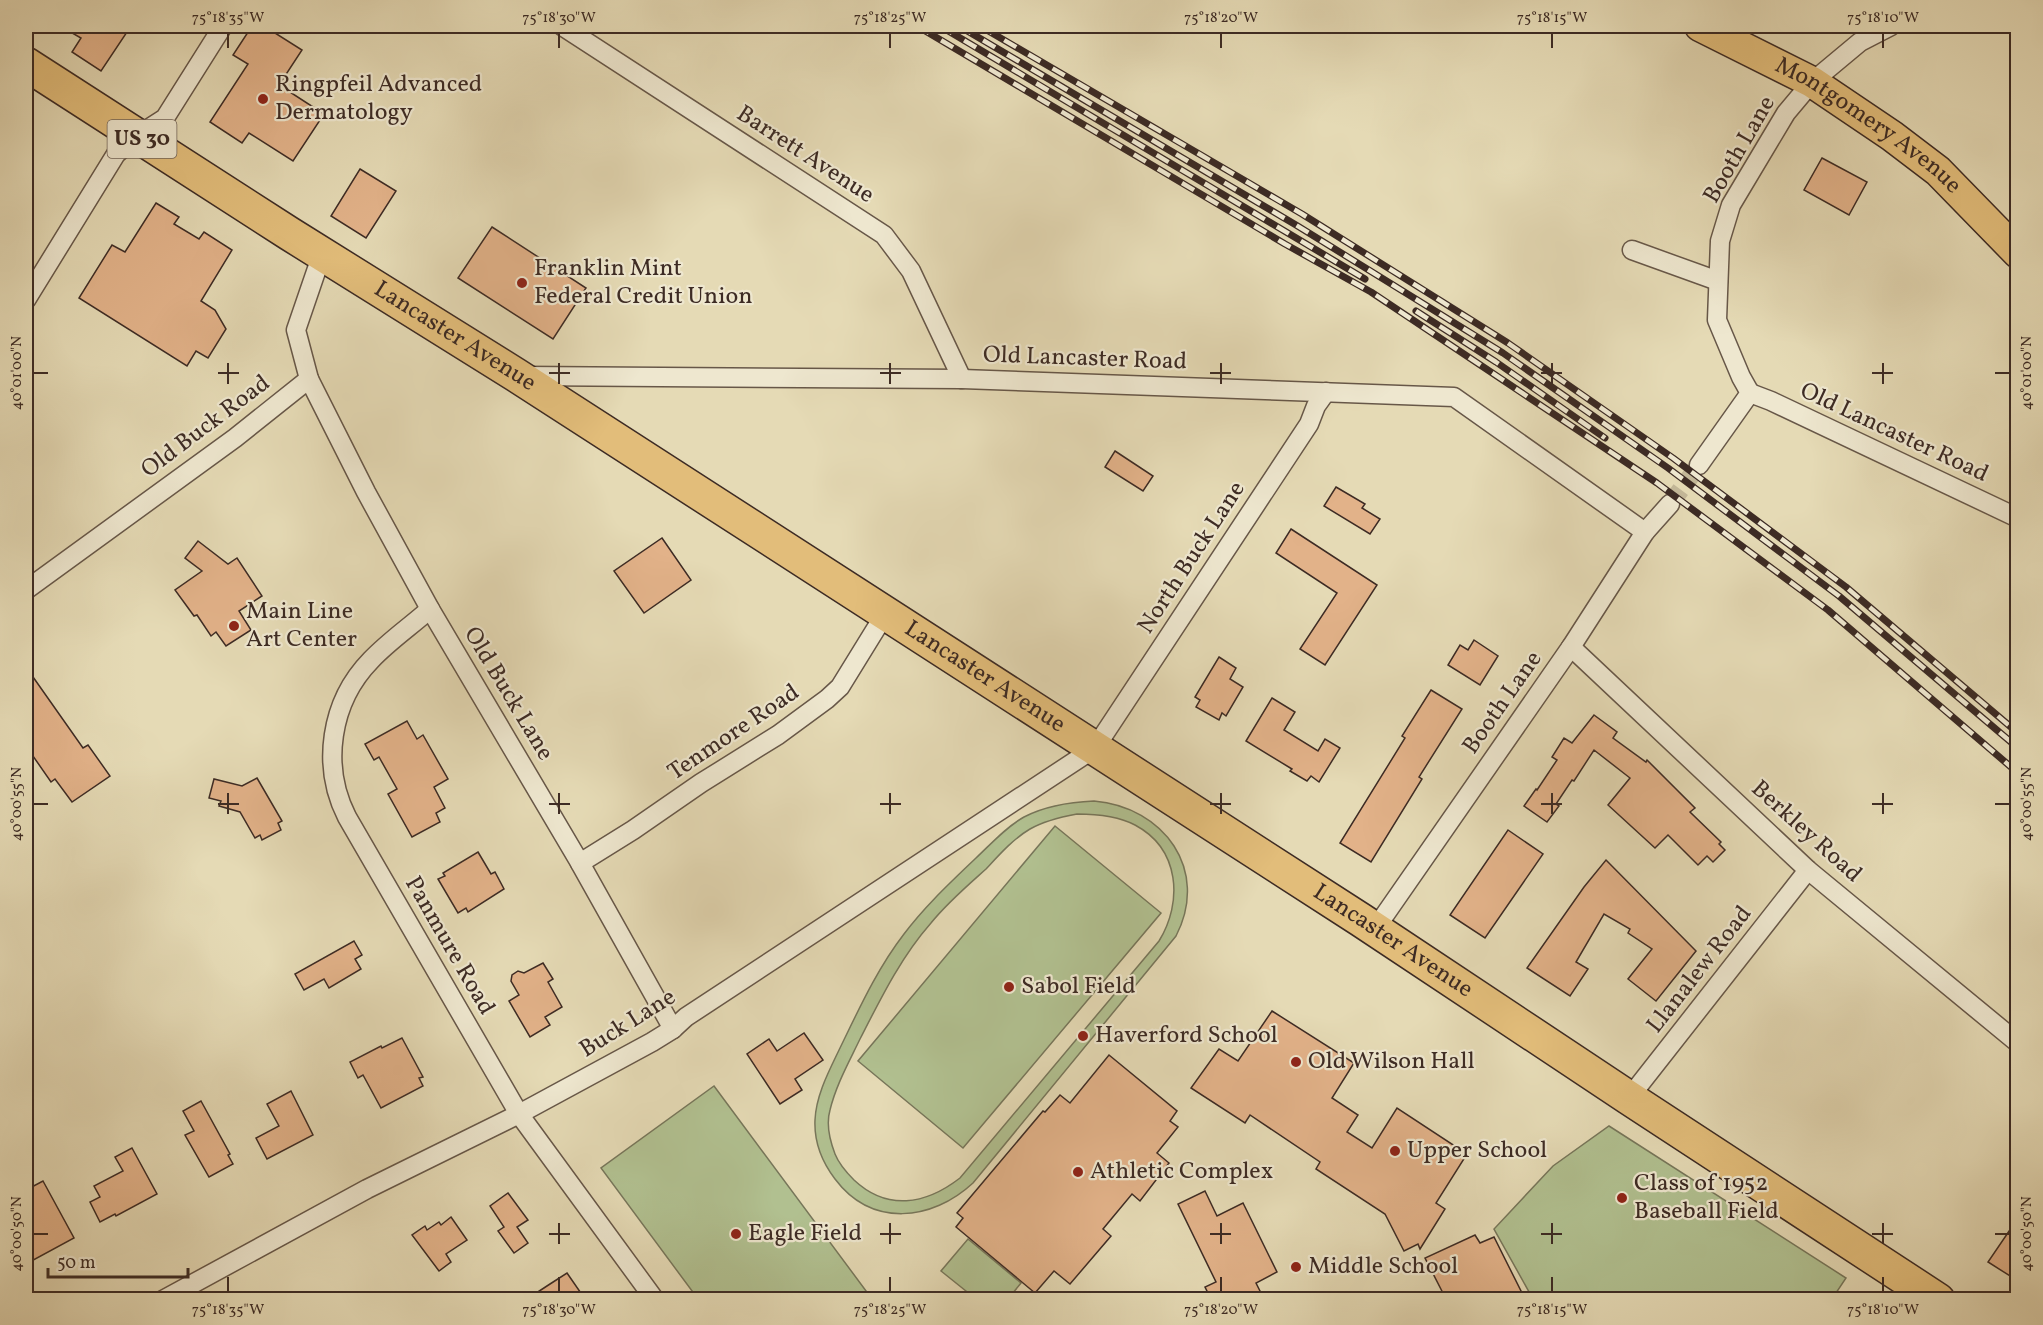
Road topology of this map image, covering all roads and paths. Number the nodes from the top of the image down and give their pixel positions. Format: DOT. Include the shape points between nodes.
graph roads {
  1 [pos="223,26"];
  2 [pos="562,26"];
  3 [pos="1700,26"];
  4 [pos="1891,26"];
  5 [pos="26,64"];
  6 [pos="1812,82"];
  7 [pos="137,136"];
  8 [pos="1632,250"];
  9 [pos="2018,253"];
  10 [pos="322,254"];
  11 [pos="1718,281"];
  12 [pos="26,300"];
  13 [pos="516,375"];
  14 [pos="309,379"];
  15 [pos="962,379"];
  16 [pos="1326,392"];
  17 [pos="1750,393"];
  18 [pos="1699,465"];
  19 [pos="1670,504"];
  20 [pos="2018,518"];
  21 [pos="1644,532"];
  22 [pos="26,590"];
  23 [pos="430,609"];
  24 [pos="885,614"];
  25 [pos="1571,647"];
  26 [pos="1095,748"];
  27 [pos="580,863"];
  28 [pos="1808,870"];
  29 [pos="1375,929"];
  30 [pos="673,1029"];
  31 [pos="2018,1043"];
  32 [pos="1629,1098"];
  33 [pos="519,1114"];
  34 [pos="163,1299"];
  35 [pos="655,1299"];
  36 [pos="1938,1299"];
  1 -- 7 [label="street" via="165,118"];
  2 -- 15 [label="street, Barrett Avenue" via="884,236 911,271"];
  3 -- 6 [label="main road, Montgomery Avenue"];
  4 -- 6 [label="street, Booth Lane" via="1860,42"];
  5 -- 7 [label="highway, Lancaster Avenue / US 30"];
  6 -- 9 [label="main road, Montgomery Avenue" via="1938,171"];
  6 -- 11 [label="street, Booth Lane" via="1786,113 1731,205 1720,241"];
  7 -- 10 [label="highway, Lancaster Avenue / US 30"];
  7 -- 12 [label="street" via="116,154"];
  8 -- 11 [label="street"];
  10 -- 13 [label="highway, Lancaster Avenue / US 30"];
  10 -- 14 [label="street, Old Buck Road" via="296,330"];
  11 -- 17 [label="street, Booth Lane" via="1717,320"];
  13 -- 15 [label="street, Old Lancaster Road"];
  13 -- 24 [label="highway, Lancaster Avenue / US 30"];
  14 -- 22 [label="street, Old Buck Road" via="235,438"];
  14 -- 23 [label="street, Old Buck Lane"];
  15 -- 16 [label="street, Old Lancaster Road"];
  16 -- 21 [label="street, Old Lancaster Road" via="1454,398"];
  16 -- 26 [label="street, North Buck Lane" via="1309,424"];
  17 -- 18 [label="street"];
  17 -- 20 [label="street, Old Lancaster Road"];
  19 -- 21 [label="street, Booth Lane"];
  21 -- 25 [label="street, Booth Lane"];
  23 -- 27 [label="street, Old Buck Lane"];
  23 -- 33 [label="street, Panmure Road" via="370,660 347,690 336,718 332,749 334,782 347,817"];
  24 -- 26 [label="highway, Lancaster Avenue / US 30"];
  24 -- 27 [label="street, Tenmore Road" via="840,687 827,699"];
  25 -- 28 [label="street, Berkley Road"];
  25 -- 29 [label="street, Booth Lane"];
  26 -- 29 [label="highway, Lancaster Avenue / US 30"];
  26 -- 30 [label="street, Buck Lane"];
  27 -- 30 [label="street, Old Buck Lane"];
  28 -- 31 [label="street, Berkley Road"];
  28 -- 32 [label="street, Llanalew Road"];
  29 -- 32 [label="highway, Lancaster Avenue / US 30"];
  30 -- 33 [label="street, Buck Lane"];
  32 -- 36 [label="highway, Lancaster Avenue / US 30"];
  33 -- 34 [label="street, Buck Lane" via="367,1189"];
  33 -- 35 [label="street, Panmure Road"];
}
